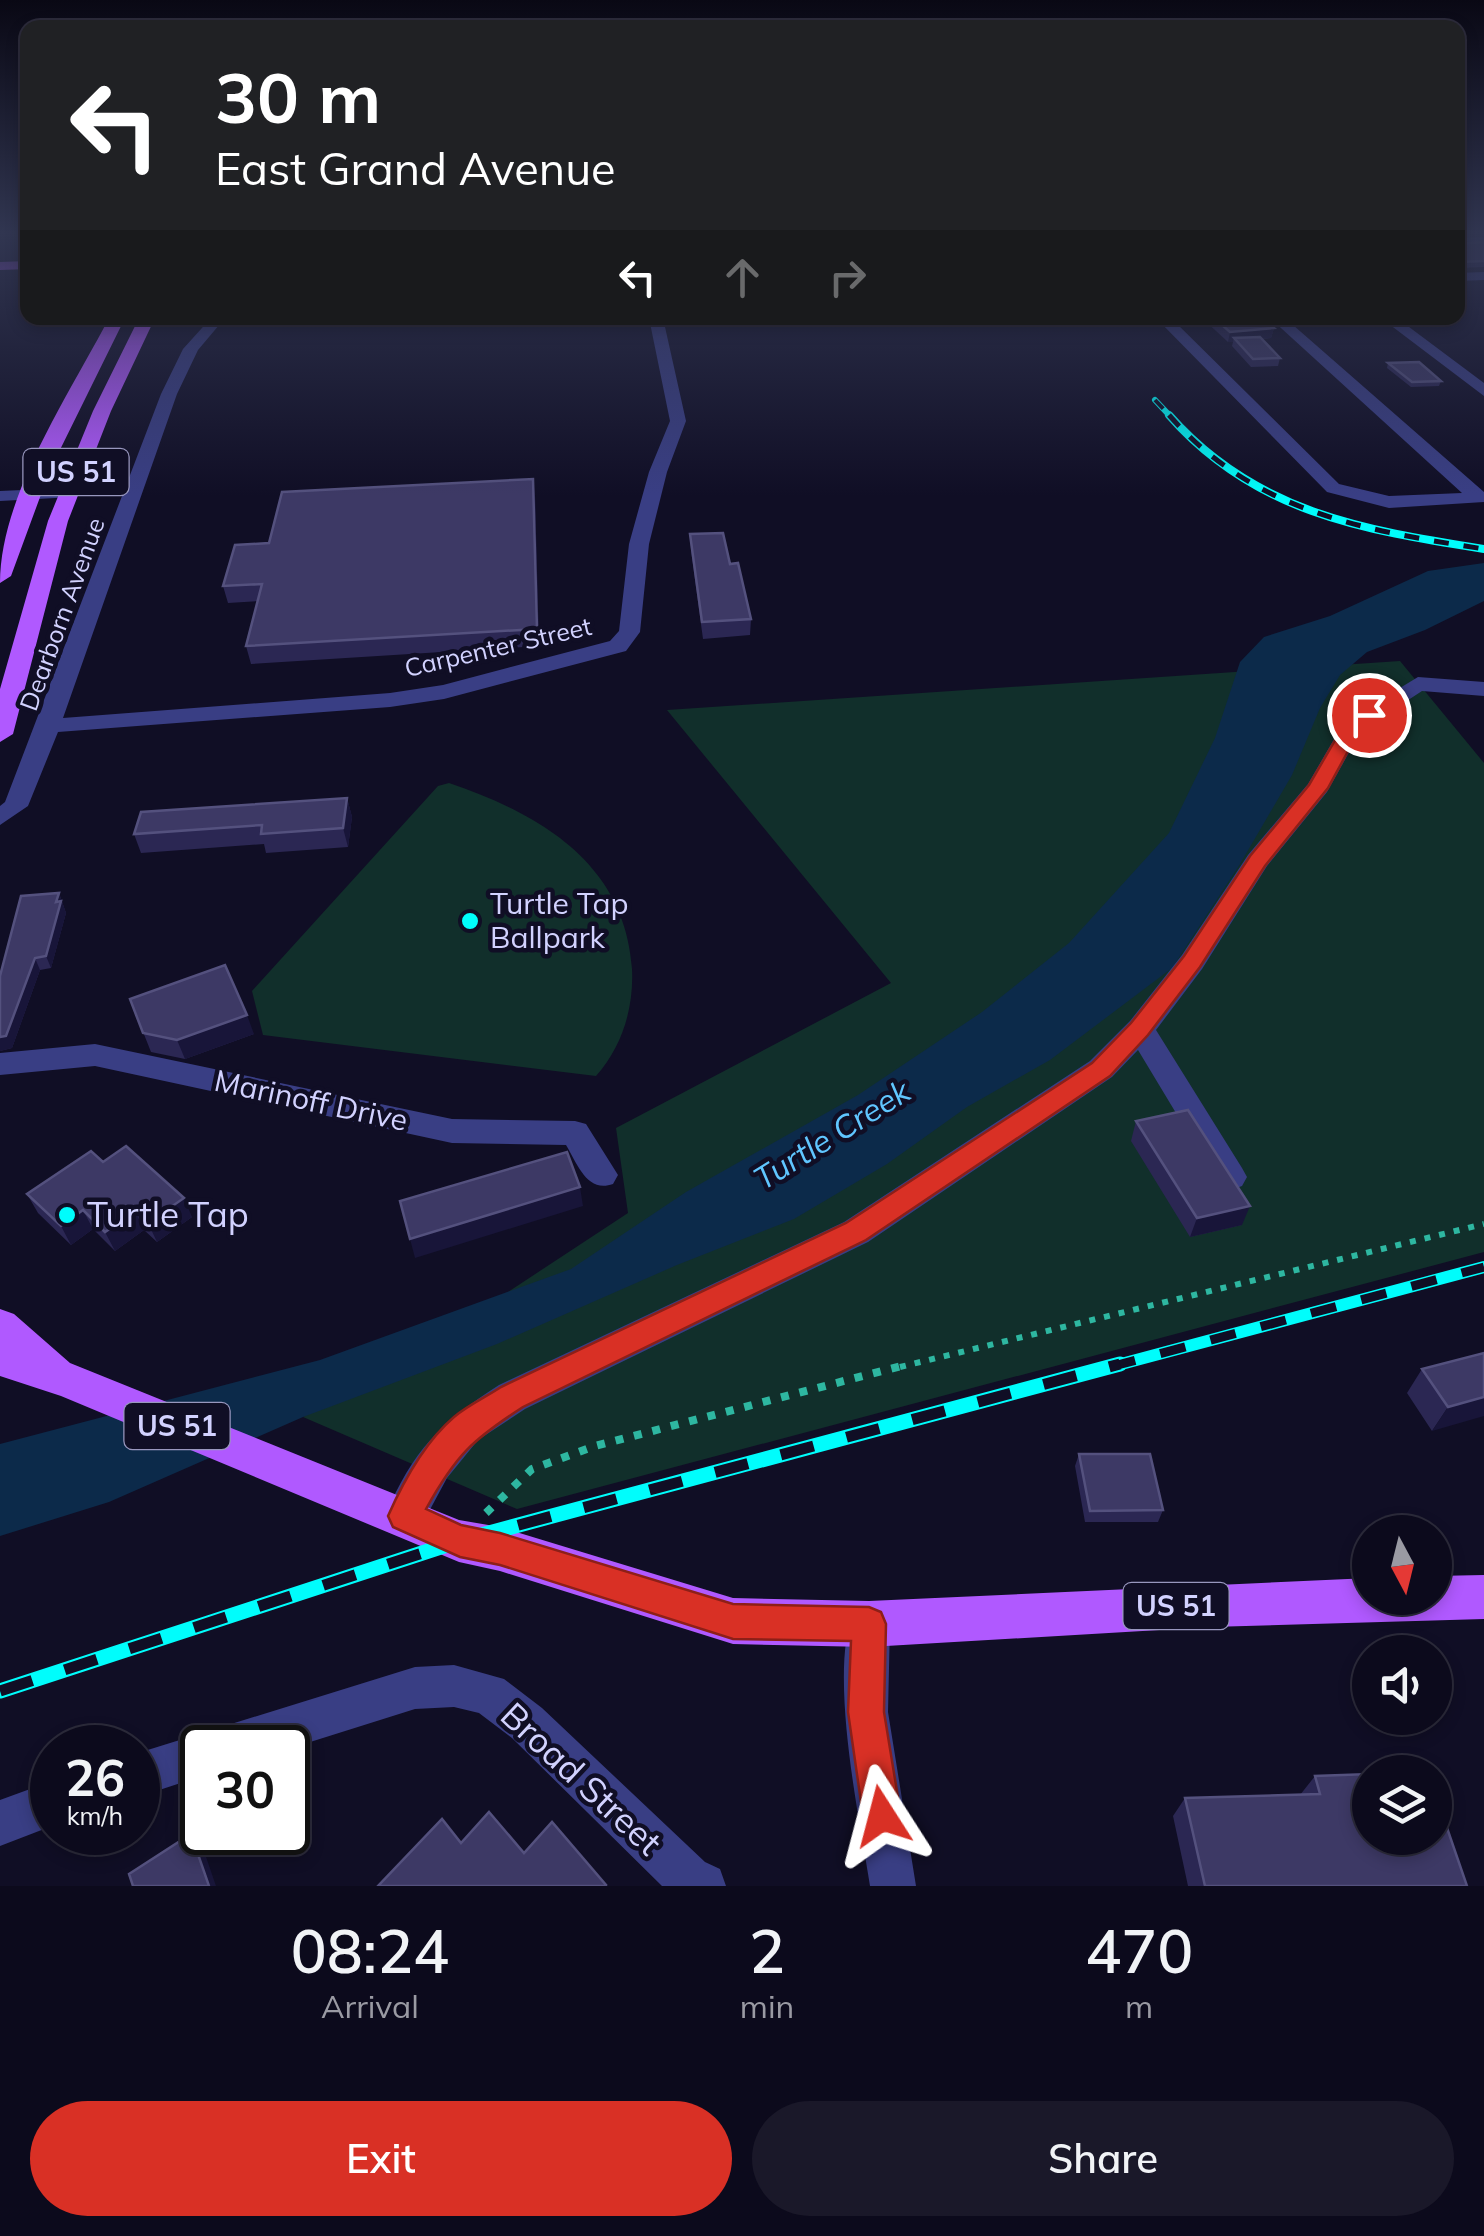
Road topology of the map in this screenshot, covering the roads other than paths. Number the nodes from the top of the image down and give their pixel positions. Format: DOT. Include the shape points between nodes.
graph roads {
  1 [pos="115,325"];
  2 [pos="144,325"];
  3 [pos="212,325"];
  4 [pos="658,325"];
  5 [pos="1170,325"];
  6 [pos="1285,325"];
  7 [pos="1397,325"];
  8 [pos="1484,391"];
  9 [pos="68,492"];
  10 [pos="30,495"];
  11 [pos="0,496"];
  12 [pos="1481,497"];
  13 [pos="0,576"];
  14 [pos="1484,689"];
  15 [pos="49,726"];
  16 [pos="0,734"];
  17 [pos="0,817"];
  18 [pos="1140,1029"];
  19 [pos="0,1064"];
  20 [pos="602,1175"];
  21 [pos="1231,1177"];
  22 [pos="0,1326"];
  23 [pos="0,1358"];
  24 [pos="68,1380"];
  25 [pos="404,1516"];
  26 [pos="1484,1597"];
  27 [pos="869,1624"];
  28 [pos="295,1725"];
  29 [pos="30,1812"];
  30 [pos="0,1823"];
  31 [pos="704,1886"];
  32 [pos="893,1886"];
  1 -- 10 [label="main road, US 51"];
  2 -- 9 [label="main road, US 51"];
  3 -- 15 [label="street, Dearborn Avenue" via="169,394"];
  4 -- 15 [label="street, Carpenter Street" via="678,420 639,544 629,632 618,646 390,700"];
  5 -- 12 [label="street" via="1321,481 1358,496 1404,502"];
  6 -- 12 [label="street"];
  7 -- 8 [label="street"];
  9 -- 10 [label="street"];
  9 -- 16 [label="main road, US 51"];
  10 -- 11 [label="street"];
  10 -- 13 [label="main road, US 51"];
  14 -- 18 [label="street" via="1418,684 1352,727 1318,788 1257,861"];
  15 -- 17 [label="street, Dearborn Avenue" via="16,806"];
  18 -- 21 [label="street"];
  18 -- 25 [label="street" via="1101,1069 856,1232 512,1397 464,1428"];
  19 -- 20 [label="street, Marinoff Drive" via="95,1055 452,1131 576,1134"];
  22 -- 24 [label="main road, US 51"];
  23 -- 24 [label="main road, US 51"];
  24 -- 25 [label="main road, US 51"];
  25 -- 27 [label="main road, US 51" via="460,1541 733,1622"];
  26 -- 27 [label="main road, US 51" via="1210,1604"];
  27 -- 32 [label="street" via="866,1712"];
  28 -- 31 [label="street, Broad Street" via="415,1688 454,1686 489,1694 688,1879"];
  29 -- 30 [label="street"];
}
